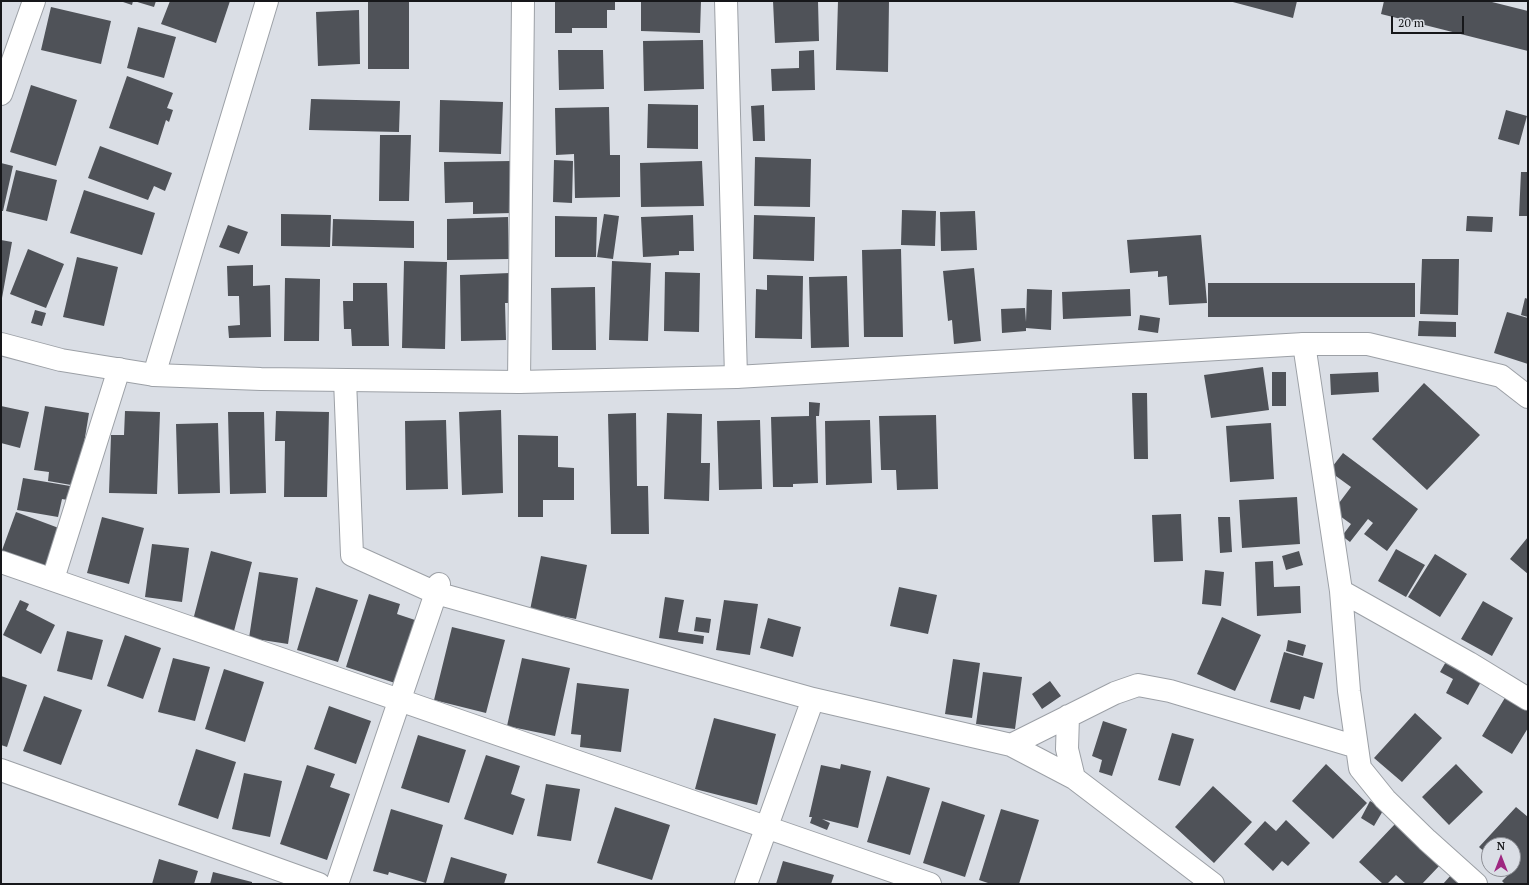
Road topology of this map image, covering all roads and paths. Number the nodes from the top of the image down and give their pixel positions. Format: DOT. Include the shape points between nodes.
graph roads {
  1 [pos="34,1"];
  2 [pos="267,1"];
  3 [pos="523,1"];
  4 [pos="726,1"];
  5 [pos="1,94"];
  6 [pos="1,344"];
  7 [pos="1304,344"];
  8 [pos="119,369"];
  9 [pos="154,375"];
  10 [pos="736,376"];
  11 [pos="345,380"];
  12 [pos="519,382"];
  13 [pos="1528,397"];
  14 [pos="2,565"];
  15 [pos="53,580"];
  16 [pos="437,589"];
  17 [pos="1341,591"];
  18 [pos="813,699"];
  19 [pos="1528,699"];
  20 [pos="399,700"];
  21 [pos="1068,716"];
  22 [pos="1010,745"];
  23 [pos="1357,747"];
  24 [pos="1,770"];
  25 [pos="1074,778"];
  26 [pos="766,827"];
  27 [pos="319,884"];
  28 [pos="337,884"];
  29 [pos="746,884"];
  30 [pos="930,884"];
  31 [pos="1213,884"];
  32 [pos="1476,884"];
  1 -- 5 [label="street"];
  2 -- 9 [label="street"];
  3 -- 12 [label="street"];
  4 -- 10 [label="street"];
  6 -- 8 [label="street" via="61,360"];
  7 -- 10 [label="street"];
  7 -- 13 [label="street" via="1368,344 1501,376"];
  7 -- 17 [label="street"];
  8 -- 9 [label="street"];
  8 -- 15 [label="street"];
  9 -- 11 [label="street"];
  10 -- 12 [label="street"];
  11 -- 12 [label="street"];
  11 -- 16 [label="street" via="352,555"];
  14 -- 15 [label="street"];
  15 -- 20 [label="street"];
  16 -- 18 [label="street"];
  16 -- 20 [label="street"];
  17 -- 19 [label="street"];
  17 -- 23 [label="street" via="1349,691"];
  18 -- 22 [label="street"];
  18 -- 26 [label="street"];
  20 -- 26 [label="street"];
  20 -- 28 [label="street"];
  21 -- 22 [label="street"];
  21 -- 23 [label="street" via="1138,685 1170,691"];
  21 -- 25 [label="street" via="1067,749"];
  22 -- 25 [label="street"];
  23 -- 32 [label="street" via="1360,768 1385,799"];
  24 -- 27 [label="street"];
  25 -- 31 [label="street"];
  26 -- 29 [label="street"];
  26 -- 30 [label="street"];
}
